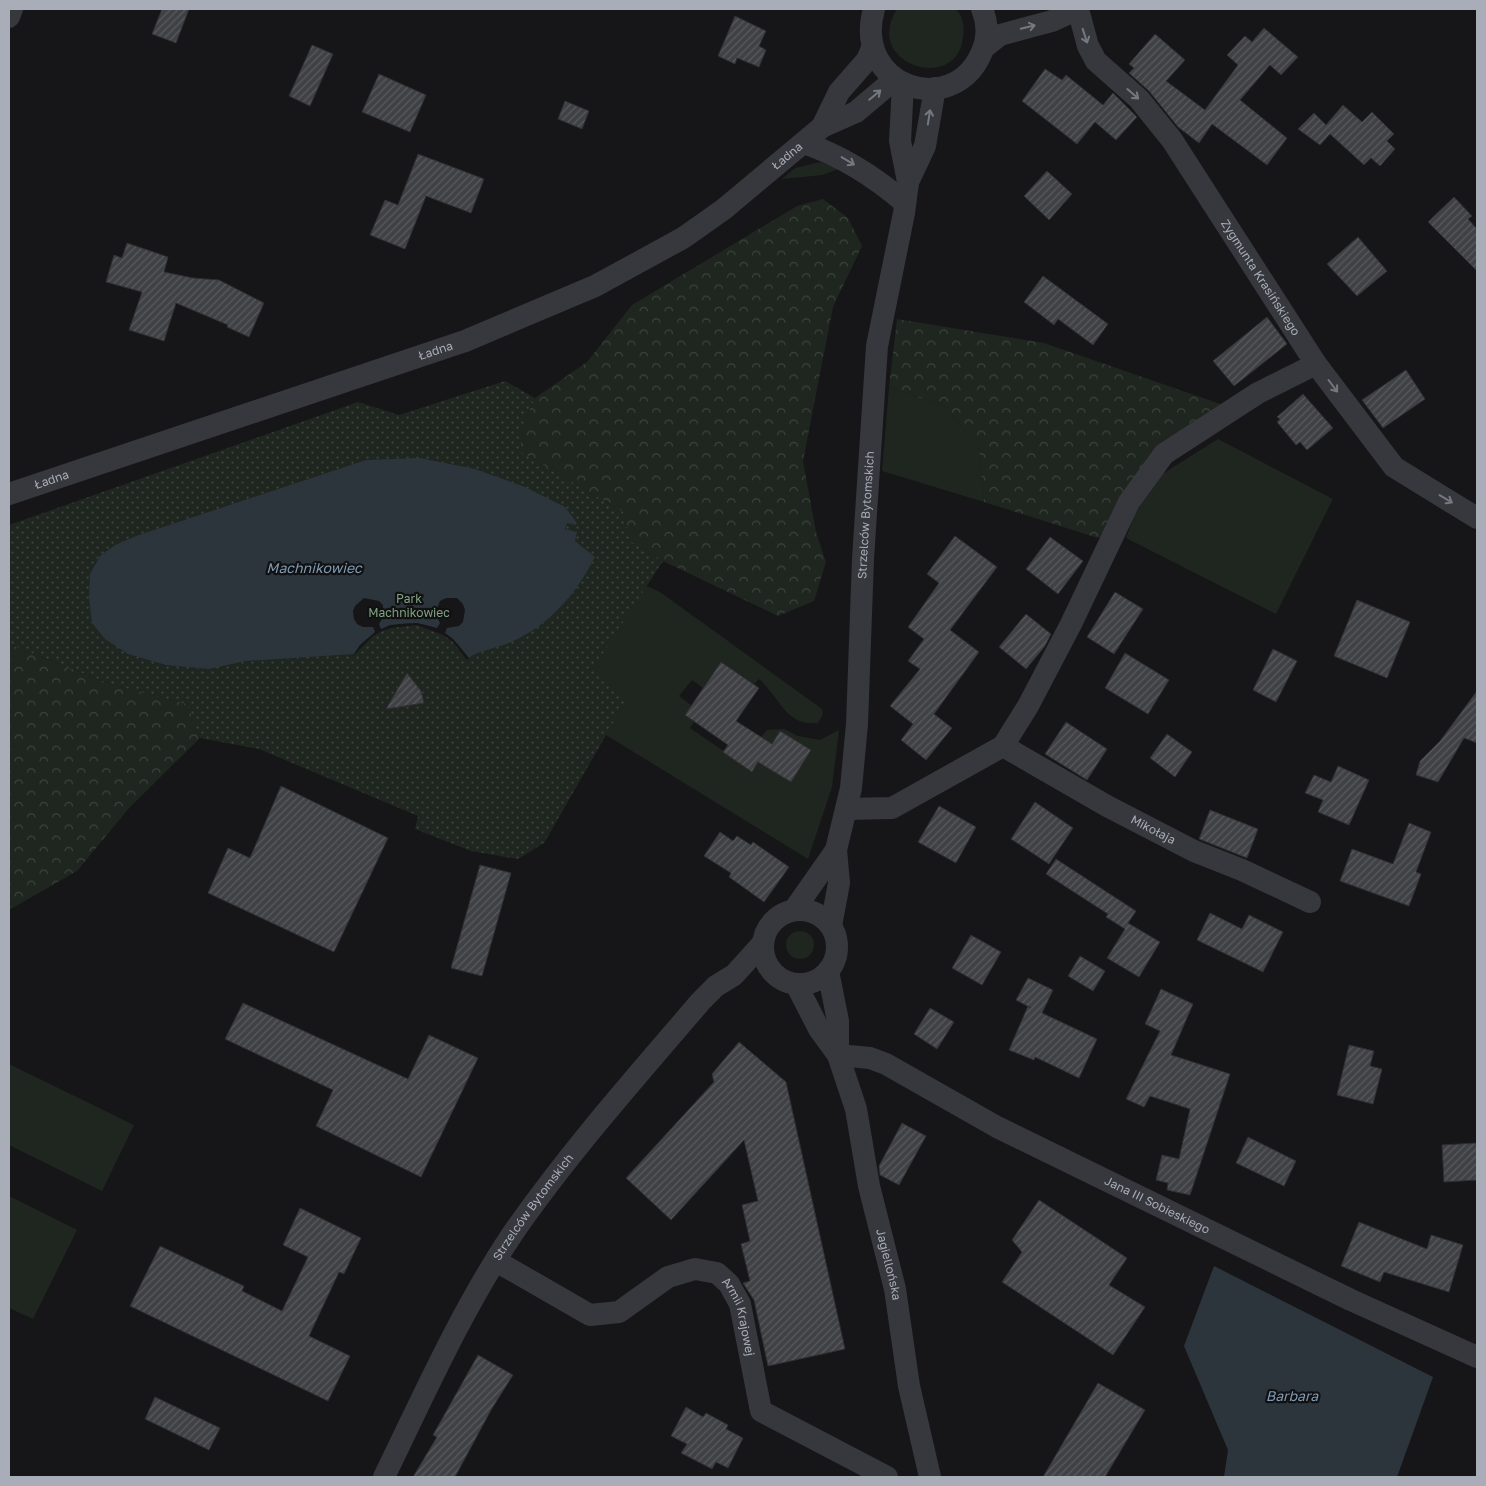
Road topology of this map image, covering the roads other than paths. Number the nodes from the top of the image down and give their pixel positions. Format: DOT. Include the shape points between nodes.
graph roads {
  1 [pos="12,9"];
  2 [pos="874,9"];
  3 [pos="982,9"];
  4 [pos="1078,9"];
  5 [pos="9,17"];
  6 [pos="985,47"];
  7 [pos="872,48"];
  8 [pos="899,81"];
  9 [pos="934,88"];
  10 [pos="822,127"];
  11 [pos="804,143"];
  12 [pos="907,192"];
  13 [pos="1316,364"];
  14 [pos="9,494"];
  15 [pos="1477,518"];
  16 [pos="1003,746"];
  17 [pos="847,809"];
  18 [pos="836,850"];
  19 [pos="1310,902"];
  20 [pos="794,910"];
  21 [pos="831,926"];
  22 [pos="762,944"];
  23 [pos="828,971"];
  24 [pos="773,974"];
  25 [pos="734,975"];
  26 [pos="796,984"];
  27 [pos="838,1055"];
  28 [pos="496,1261"];
  29 [pos="1477,1357"];
  30 [pos="384,1477"];
  31 [pos="887,1477"];
  32 [pos="930,1477"];
  1 -- 5 [label="street"];
  2 -- 7 [label="street" via="870,34"];
  3 -- 6 [label="street" via="987,32"];
  6 -- 4 [label="street, one-way" via="1000,35 1052,21"];
  4 -- 13 [label="street, Zygmunta Krasińskiego, one-way" via="1088,46 1096,61 1139,99 1172,140"];
  6 -- 9 [label="street" via="969,72 958,81"];
  7 -- 8 [label="street" via="878,62"];
  7 -- 10 [label="street, Ładna" via="867,60 840,92"];
  8 -- 9 [label="street" via="914,88"];
  10 -- 8 [label="street, Ładna, one-way" via="856,112"];
  8 -- 12 [label="street, Strzelców Bytomskich" via="900,141"];
  12 -- 9 [label="street, Strzelców Bytomskich, one-way" via="925,146"];
  10 -- 11 [label="street, Ładna"];
  11 -- 12 [label="street, one-way" via="839,156 876,179"];
  11 -- 14 [label="street, Ładna" via="724,209 683,238 555,304 421,356"];
  12 -- 17 [label="street, Strzelców Bytomskich" via="878,346 863,559 857,724"];
  13 -- 15 [label="street, Zygmunta Krasińskiego, one-way" via="1394,467"];
  13 -- 16 [label="street" via="1258,392 1164,454 1129,502 1071,624"];
  16 -- 17 [label="street" via="892,808"];
  16 -- 19 [label="street, Mikołaja" via="1194,851"];
  17 -- 18 [label="street, Strzelców Bytomskich"];
  18 -- 20 [label="street"];
  18 -- 21 [label="street" via="839,884"];
  20 -- 21 [label="street" via="814,913"];
  20 -- 22 [label="street" via="773,921 764,934"];
  21 -- 23 [label="street" via="837,944"];
  22 -- 24 [label="street"];
  22 -- 25 [label="street, Strzelców Bytomskich"];
  23 -- 26 [label="street" via="813,982"];
  23 -- 27 [label="street" via="838,1020"];
  24 -- 25 [label="street"];
  24 -- 26 [label="street"];
  25 -- 28 [label="street, Strzelców Bytomskich" via="701,1000 616,1100 555,1175"];
  26 -- 27 [label="street" via="819,1029"];
  27 -- 29 [label="street, Jana III Sobieskiego" via="870,1058 886,1064 996,1126 1342,1296"];
  27 -- 32 [label="street, Jagiellońska" via="856,1109 869,1186 895,1289 909,1386"];
  28 -- 30 [label="street, Strzelców Bytomskich" via="459,1325"];
  28 -- 31 [label="street, Armii Krajowej" via="590,1315 619,1312 668,1277 695,1269 717,1273 730,1284 740,1304 761,1411"];
}
